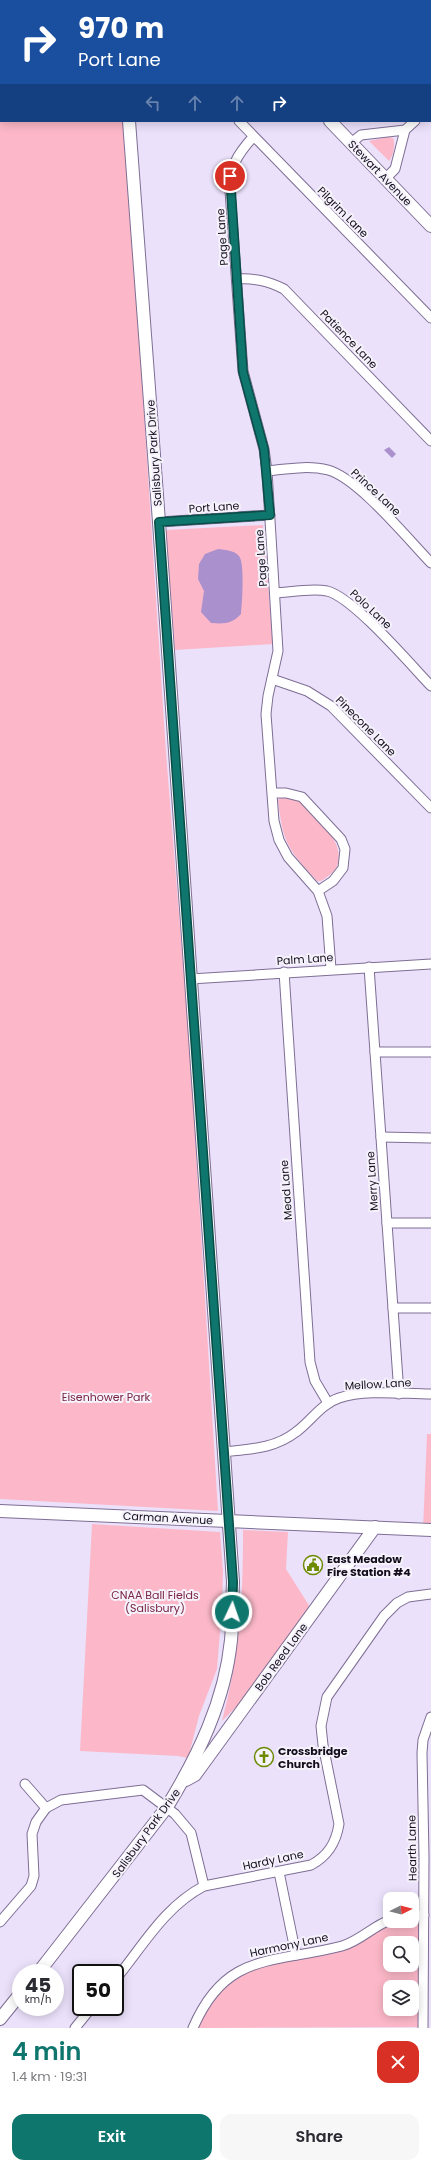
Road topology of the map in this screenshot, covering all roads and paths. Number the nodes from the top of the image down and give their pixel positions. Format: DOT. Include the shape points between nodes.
graph roads {
  1 [pos="129,122"];
  2 [pos="239,122"];
  3 [pos="331,122"];
  4 [pos="414,122"];
  5 [pos="405,130"];
  6 [pos="253,137"];
  7 [pos="351,143"];
  8 [pos="386,178"];
  9 [pos="430,223"];
  10 [pos="237,279"];
  11 [pos="431,318"];
  12 [pos="431,441"];
  13 [pos="267,471"];
  14 [pos="270,515"];
  15 [pos="159,522"];
  16 [pos="431,563"];
  17 [pos="275,593"];
  18 [pos="272,679"];
  19 [pos="431,686"];
  20 [pos="273,793"];
  21 [pos="431,808"];
  22 [pos="318,891"];
  23 [pos="428,963"];
  24 [pos="369,967"];
  25 [pos="331,969"];
  26 [pos="284,972"];
  27 [pos="190,979"];
  28 [pos="375,1052"];
  29 [pos="431,1052"];
  30 [pos="381,1137"];
  31 [pos="431,1138"];
  32 [pos="387,1222"];
  33 [pos="431,1222"];
  34 [pos="393,1308"];
  35 [pos="431,1308"];
  36 [pos="399,1394"];
  37 [pos="431,1394"];
  38 [pos="328,1402"];
  39 [pos="224,1452"];
  40 [pos="0,1511"];
  41 [pos="228,1521"];
  42 [pos="376,1527"];
  43 [pos="431,1530"];
  44 [pos="431,1594"];
  45 [pos="212,1717"];
  46 [pos="431,1717"];
  47 [pos="230,1727"];
  48 [pos="183,1781"];
  49 [pos="25,1784"];
  50 [pos="167,1807"];
  51 [pos="46,1808"];
  52 [pos="279,1872"];
  53 [pos="204,1886"];
  54 [pos="419,1915"];
  55 [pos="424,1915"];
  56 [pos="0,1922"];
  57 [pos="383,1924"];
  58 [pos="427,1952"];
  59 [pos="296,1955"];
  60 [pos="45,1964"];
  61 [pos="124,1968"];
  62 [pos="12,2004"];
  63 [pos="85,2016"];
  64 [pos="0,2019"];
  65 [pos="75,2028"];
  66 [pos="193,2028"];
  67 [pos="421,2028"];
  1 -- 15 [label="main road, Salisbury Park Drive"];
  2 -- 6 [label="street, Pilgrim Lane"];
  3 -- 7 [label="main road, Stewart Avenue"];
  4 -- 5 [label="street"];
  5 -- 7 [label="street" via="361,135"];
  5 -- 8 [label="street" via="395,169"];
  6 -- 10 [label="street, Page Lane" via="234,162 230,176"];
  6 -- 11 [label="street, Pilgrim Lane"];
  7 -- 8 [label="main road, Stewart Avenue"];
  8 -- 9 [label="main road, Stewart Avenue"];
  10 -- 12 [label="street, Patience Lane" via="271,282 284,289"];
  10 -- 13 [label="street, Page Lane" via="243,372 264,449"];
  13 -- 14 [label="street, Page Lane"];
  13 -- 16 [label="street, Prince Lane" via="314,468 343,476"];
  14 -- 15 [label="street, Port Lane"];
  14 -- 17 [label="street, Page Lane"];
  15 -- 27 [label="main road, Salisbury Park Drive"];
  17 -- 18 [label="street, Page Lane" via="278,651"];
  17 -- 19 [label="street, Polo Lane" via="321,590 342,597 357,609"];
  18 -- 20 [label="street, Page Lane" via="266,714"];
  18 -- 21 [label="street, Pinecone Lane" via="307,691 331,706"];
  20 -- 22 [label="street, Page Lane" via="274,821 279,840 288,857"];
  20 -- 22 [label="street" via="302,797 341,839 345,849 343,868 333,881"];
  22 -- 25 [label="street, Page Lane" via="327,916"];
  23 -- 24 [label="street, Palm Lane"];
  24 -- 25 [label="street, Palm Lane"];
  24 -- 28 [label="street, Merry Lane"];
  25 -- 26 [label="street, Palm Lane"];
  26 -- 27 [label="street, Palm Lane"];
  26 -- 38 [label="street, Mead Lane" via="310,1362 315,1381"];
  27 -- 39 [label="main road, Salisbury Park Drive"];
  28 -- 29 [label="street"];
  28 -- 30 [label="street, Merry Lane"];
  30 -- 31 [label="street"];
  30 -- 32 [label="street, Merry Lane"];
  32 -- 33 [label="street"];
  32 -- 34 [label="street, Merry Lane"];
  34 -- 35 [label="street"];
  34 -- 36 [label="street, Merry Lane"];
  36 -- 37 [label="street, Mellow Lane"];
  36 -- 38 [label="street, Mellow Lane" via="353,1395"];
  38 -- 39 [label="street, Mellow Lane" via="297,1432 278,1444 265,1448"];
  39 -- 41 [label="main road, Salisbury Park Drive"];
  40 -- 41 [label="main road, Carman Avenue"];
  41 -- 42 [label="main road, Carman Avenue"];
  41 -- 45 [label="main road, Salisbury Park Drive" via="233,1582 231,1640 219,1699"];
  42 -- 43 [label="main road, Carman Avenue"];
  42 -- 47 [label="main road, Bob Reed Lane"];
  44 -- 52 [label="street, Hardy Lane" via="408,1597 397,1603 384,1616 327,1697 321,1726 338,1818 338,1835 318,1861"];
  45 -- 47 [label="main road" via="219,1725"];
  45 -- 48 [label="main road, Salisbury Park Drive"];
  46 -- 55 [label="street, Hearth Lane" via="423,1740 422,1753"];
  47 -- 48 [label="main road, Bob Reed Lane" via="194,1775"];
  48 -- 50 [label="main road, Salisbury Park Drive"];
  49 -- 51 [label="street"];
  50 -- 51 [label="street" via="143,1790 61,1800"];
  50 -- 53 [label="street" via="191,1833"];
  50 -- 60 [label="main road, Salisbury Park Drive"];
  51 -- 56 [label="street" via="36,1822 32,1834 34,1876 31,1886"];
  52 -- 53 [label="street, Hardy Lane"];
  52 -- 59 [label="street"];
  53 -- 61 [label="street, Hardy Lane" via="169,1910"];
  54 -- 55 [label="street"];
  55 -- 58 [label="street, Hearth Lane"];
  57 -- 59 [label="street, Harmony Lane" via="348,1944"];
  58 -- 67 [label="street, Hearth Lane"];
  59 -- 66 [label="street, Harmony Lane" via="245,1967 227,1978 200,2011"];
  62 -- 64 [label="main road"];
  63 -- 65 [label="street"];
}
